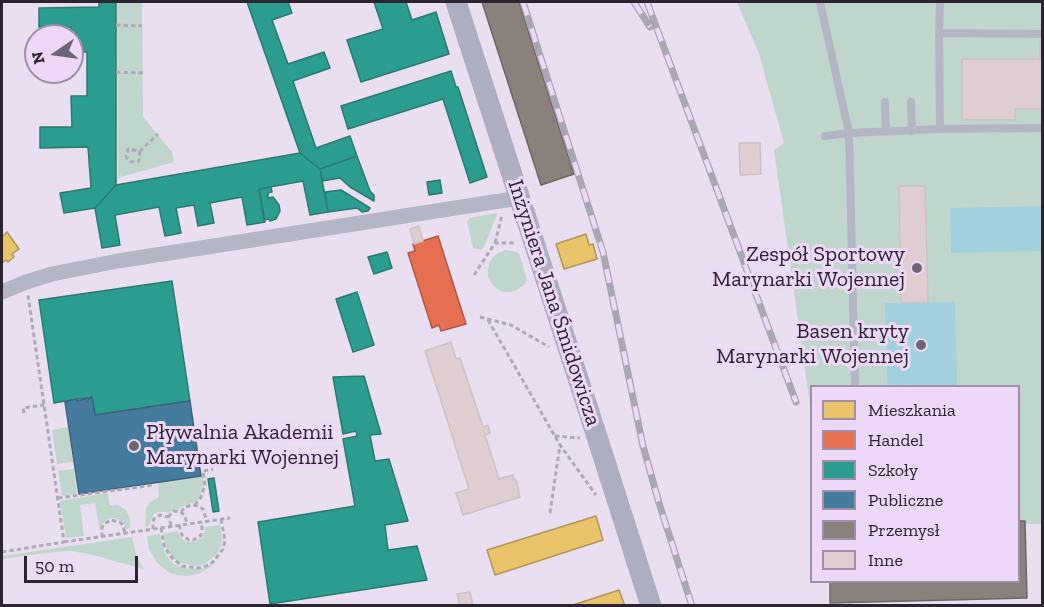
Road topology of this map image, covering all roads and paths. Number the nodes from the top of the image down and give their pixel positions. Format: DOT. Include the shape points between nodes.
graph roads {
  1 [pos="456,2"];
  2 [pos="820,2"];
  3 [pos="940,2"];
  4 [pos="116,25"];
  5 [pos="142,26"];
  6 [pos="939,33"];
  7 [pos="1042,34"];
  8 [pos="116,72"];
  9 [pos="143,73"];
  10 [pos="885,102"];
  11 [pos="911,102"];
  12 [pos="1042,128"];
  13 [pos="940,129"];
  14 [pos="912,130"];
  15 [pos="886,132"];
  16 [pos="849,133"];
  17 [pos="158,134"];
  18 [pos="825,136"];
  19 [pos="140,151"];
  20 [pos="512,199"];
  21 [pos="495,243"];
  22 [pos="519,243"];
  23 [pos="474,275"];
  24 [pos="26,282"];
  25 [pos="2,292"];
  26 [pos="480,317"];
  27 [pos="487,318"];
  28 [pos="553,348"];
  29 [pos="855,385"];
  30 [pos="44,405"];
  31 [pos="24,413"];
  32 [pos="555,436"];
  33 [pos="582,438"];
  34 [pos="560,445"];
  35 [pos="213,469"];
  36 [pos="154,485"];
  37 [pos="201,497"];
  38 [pos="57,498"];
  39 [pos="600,500"];
  40 [pos="195,505"];
  41 [pos="203,509"];
  42 [pos="181,512"];
  43 [pos="550,513"];
  44 [pos="168,517"];
  45 [pos="230,518"];
  46 [pos="221,519"];
  47 [pos="202,522"];
  48 [pos="207,522"];
  49 [pos="187,524"];
  50 [pos="179,525"];
  51 [pos="172,527"];
  52 [pos="161,528"];
  53 [pos="153,530"];
  54 [pos="125,534"];
  55 [pos="102,537"];
  56 [pos="64,542"];
  57 [pos="2,552"];
  58 [pos="651,606"];
  1 -- 20 [label="street, Inżyniera Jana Śmidowicza"];
  2 -- 16 [label="lane"];
  3 -- 6 [label="lane"];
  4 -- 5 [label="path"];
  6 -- 7 [label="lane"];
  6 -- 13 [label="lane"];
  8 -- 9 [label="path"];
  10 -- 15 [label="lane"];
  11 -- 14 [label="lane"];
  12 -- 13 [label="lane"];
  13 -- 14 [label="lane"];
  14 -- 15 [label="lane"];
  15 -- 16 [label="lane"];
  16 -- 18 [label="lane"];
  16 -- 29 [label="lane"];
  17 -- 19 [label="path"];
  19 -- 19 [label="path" via="128,149 126,157 131,162 139,161"];
  20 -- 21 [label="path"];
  20 -- 24 [label="street" via="118,261"];
  20 -- 58 [label="street, Inżyniera Jana Śmidowicza" via="599,443"];
  21 -- 22 [label="path"];
  21 -- 23 [label="path"];
  24 -- 25 [label="street"];
  24 -- 30 [label="path"];
  26 -- 27 [label="path"];
  27 -- 28 [label="path"];
  27 -- 32 [label="path"];
  30 -- 31 [label="path" via="23,408"];
  30 -- 38 [label="path"];
  32 -- 33 [label="path"];
  32 -- 34 [label="path"];
  34 -- 39 [label="path"];
  34 -- 43 [label="path"];
  35 -- 37 [label="path" via="203,471 205,485"];
  36 -- 38 [label="path"];
  37 -- 40 [label="path"];
  37 -- 41 [label="path"];
  38 -- 56 [label="path"];
  40 -- 41 [label="path"];
  40 -- 42 [label="path"];
  41 -- 48 [label="path"];
  42 -- 44 [label="path"];
  42 -- 49 [label="path"];
  44 -- 51 [label="path"];
  44 -- 53 [label="path" via="157,516"];
  45 -- 46 [label="path"];
  46 -- 48 [label="path"];
  46 -- 52 [label="path" via="223,549 206,566 190,568 175,562 164,545"];
  47 -- 48 [label="path"];
  47 -- 49 [label="path"];
  47 -- 50 [label="path" via="201,535 193,540 182,535"];
  49 -- 50 [label="path"];
  50 -- 51 [label="path"];
  51 -- 52 [label="path"];
  52 -- 53 [label="path"];
  53 -- 54 [label="path"];
  54 -- 55 [label="path"];
  54 -- 55 [label="path" via="123,525 111,520 102,528"];
  55 -- 56 [label="path"];
  56 -- 57 [label="path"];
}
